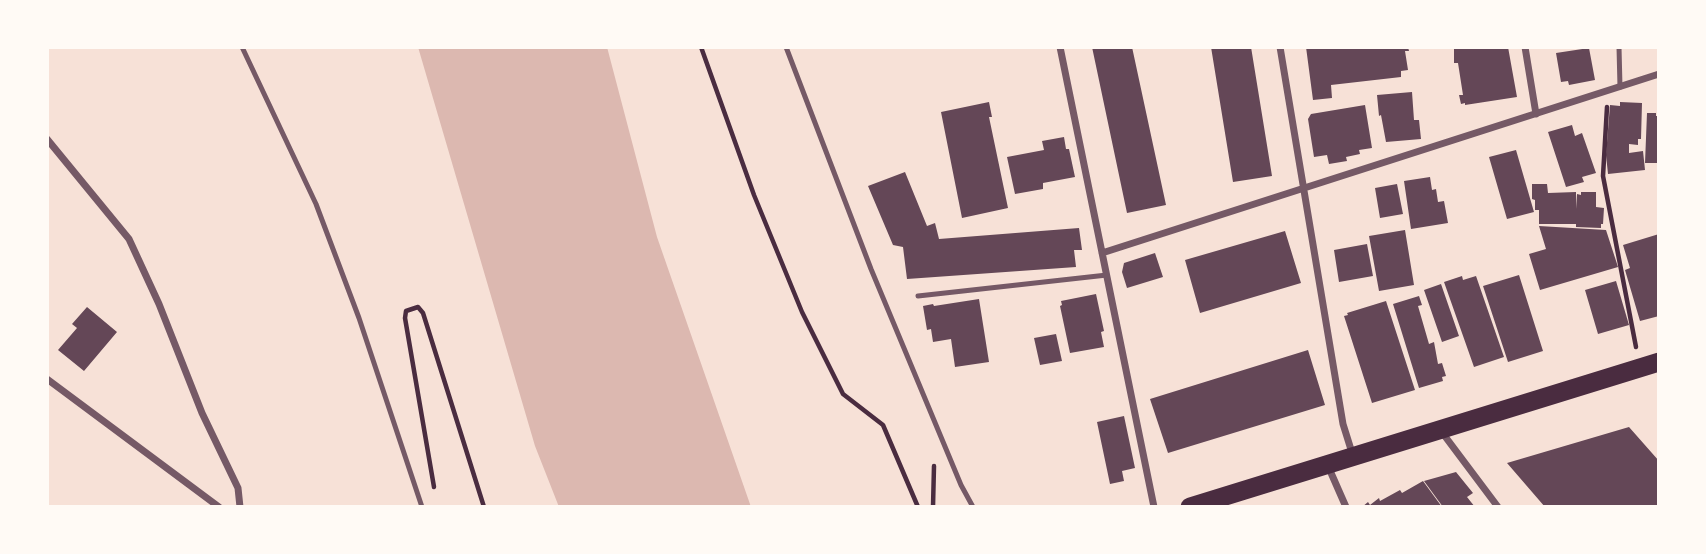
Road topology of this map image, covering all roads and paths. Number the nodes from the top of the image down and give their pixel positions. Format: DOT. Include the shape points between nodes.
graph roads {
  1 [pos="242,47"];
  2 [pos="701,47"];
  3 [pos="786,47"];
  4 [pos="1060,47"];
  5 [pos="1280,47"];
  6 [pos="1525,47"];
  7 [pos="1619,47"];
  8 [pos="1659,74"];
  9 [pos="1620,87"];
  10 [pos="1608,91"];
  11 [pos="1536,114"];
  12 [pos="47,139"];
  13 [pos="1304,189"];
  14 [pos="1102,253"];
  15 [pos="1107,275"];
  16 [pos="918,296"];
  17 [pos="1659,362"];
  18 [pos="1638,369"];
  19 [pos="47,379"];
  20 [pos="1440,430"];
  21 [pos="934,454"];
  22 [pos="1353,457"];
  23 [pos="1328,464"];
  24 [pos="436,494"];
  25 [pos="219,507"];
  26 [pos="240,507"];
  27 [pos="422,507"];
  28 [pos="484,507"];
  29 [pos="918,507"];
  30 [pos="933,507"];
  31 [pos="972,507"];
  32 [pos="1154,507"];
  33 [pos="1190,507"];
  34 [pos="1346,507"];
  35 [pos="1498,507"];
  1 -- 27 [label="lane" via="316,204"];
  2 -- 29 [label="path" via="802,313 843,394 883,425"];
  3 -- 31 [label="lane" via="871,268"];
  4 -- 14 [label="street"];
  5 -- 13 [label="street"];
  6 -- 11 [label="street"];
  7 -- 9 [label="lane"];
  8 -- 9 [label="street"];
  9 -- 10 [label="street"];
  10 -- 11 [label="street"];
  10 -- 18 [label="path" via="1603,176"];
  11 -- 13 [label="street"];
  12 -- 26 [label="street" via="129,239 238,488"];
  13 -- 14 [label="street"];
  13 -- 22 [label="street" via="1343,424"];
  14 -- 15 [label="street"];
  15 -- 16 [label="lane"];
  15 -- 32 [label="street"];
  17 -- 18 [label="highway"];
  18 -- 20 [label="highway"];
  19 -- 25 [label="street"];
  20 -- 22 [label="highway"];
  20 -- 35 [label="street"];
  21 -- 30 [label="path"];
  22 -- 23 [label="highway"];
  23 -- 33 [label="highway"];
  23 -- 34 [label="street"];
  24 -- 28 [label="path" via="405,318 406,311 418,307"];
}
